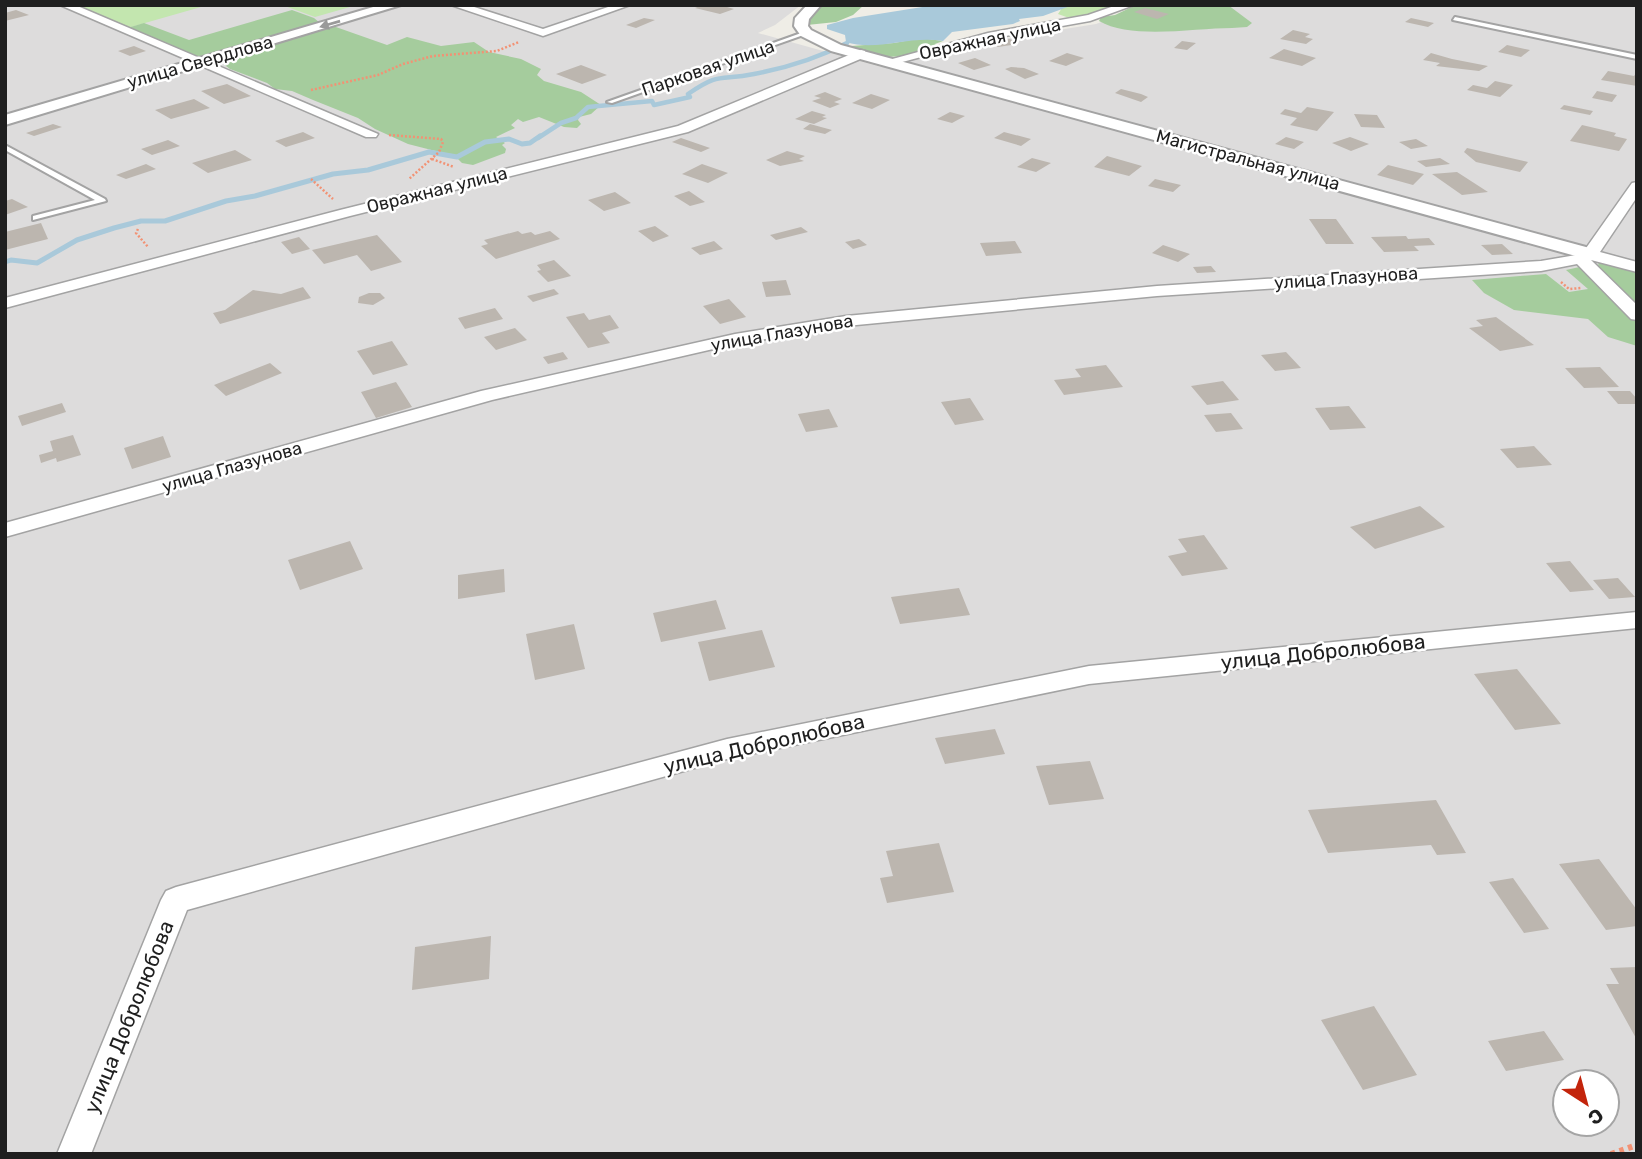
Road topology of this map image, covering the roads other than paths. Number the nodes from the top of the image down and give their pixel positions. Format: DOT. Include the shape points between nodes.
graph roads {
  1 [pos="65,5"];
  2 [pos="395,5"];
  3 [pos="456,5"];
  4 [pos="625,5"];
  5 [pos="814,5"];
  6 [pos="1129,5"];
  7 [pos="1455,19"];
  8 [pos="806,33"];
  9 [pos="860,54"];
  10 [pos="1637,57"];
  11 [pos="891,61"];
  12 [pos="201,62"];
  13 [pos="610,102"];
  14 [pos="5,120"];
  15 [pos="371,134"];
  16 [pos="5,147"];
  17 [pos="1637,186"];
  18 [pos="36,218"];
  19 [pos="1586,256"];
  20 [pos="1637,267"];
  21 [pos="5,303"];
  22 [pos="1637,314"];
  23 [pos="5,530"];
  24 [pos="1637,620"];
  25 [pos="74,1154"];
  1 -- 12 [label="street"];
  2 -- 12 [label="street, улица Свердлова, one-way"];
  3 -- 4 [label="street" via="543,33"];
  5 -- 8 [label="street" via="802,18"];
  6 -- 11 [label="street, Овражная улица" via="1090,18 988,36"];
  7 -- 10 [label="lane"];
  8 -- 9 [label="street, Магистральная улица"];
  8 -- 13 [label="lane, Парковая улица"];
  9 -- 11 [label="street, Магистральная улица"];
  9 -- 21 [label="street, Овражная улица" via="662,135"];
  11 -- 19 [label="street, Магистральная улица"];
  12 -- 14 [label="street, улица Свердлова"];
  12 -- 15 [label="street"];
  16 -- 18 [label="lane" via="102,201"];
  17 -- 19 [label="street"];
  19 -- 20 [label="street, Магистральная улица"];
  19 -- 22 [label="street"];
  19 -- 23 [label="street, улица Глазунова" via="1541,266 1157,290 846,321 735,339 488,395"];
  24 -- 25 [label="street, улица Добролюбова" via="1089,675 727,749 176,900"];
}
